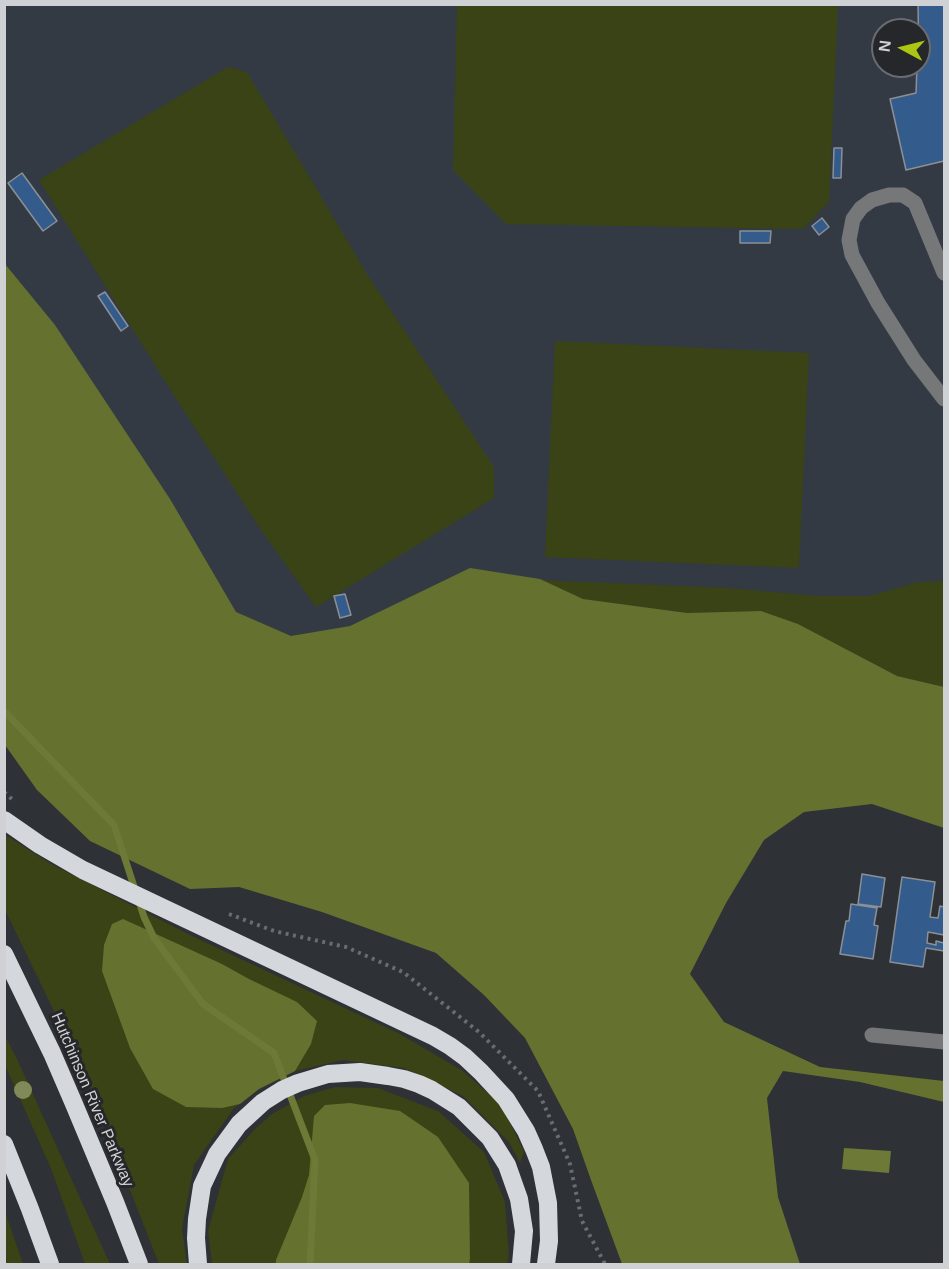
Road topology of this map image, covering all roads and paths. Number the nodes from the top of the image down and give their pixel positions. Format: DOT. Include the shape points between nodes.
graph roads {
  1 [pos="945,273"];
  2 [pos="945,399"];
  3 [pos="4,819"];
  4 [pos="4,954"];
  5 [pos="872,1035"];
  6 [pos="945,1042"];
  7 [pos="4,1144"];
  8 [pos="50,1264"];
  9 [pos="139,1264"];
  10 [pos="198,1264"];
  11 [pos="521,1264"];
  12 [pos="546,1264"];
  1 -- 2 [label="lane" via="915,203 903,195 873,200 853,219 849,240 852,255 908,351"];
  3 -- 12 [label="highway" via="83,870 450,1046 506,1099 526,1131 541,1167 548,1203"];
  4 -- 9 [label="highway, Hutchinson River Parkway" via="70,1094"];
  5 -- 6 [label="lane"];
  7 -- 8 [label="highway"];
  10 -- 11 [label="highway" via="197,1219 202,1186 217,1154 244,1119 263,1102 304,1081 328,1074 360,1072 419,1084 452,1102 490,1138 507,1165 519,1199 524,1231"];
}
